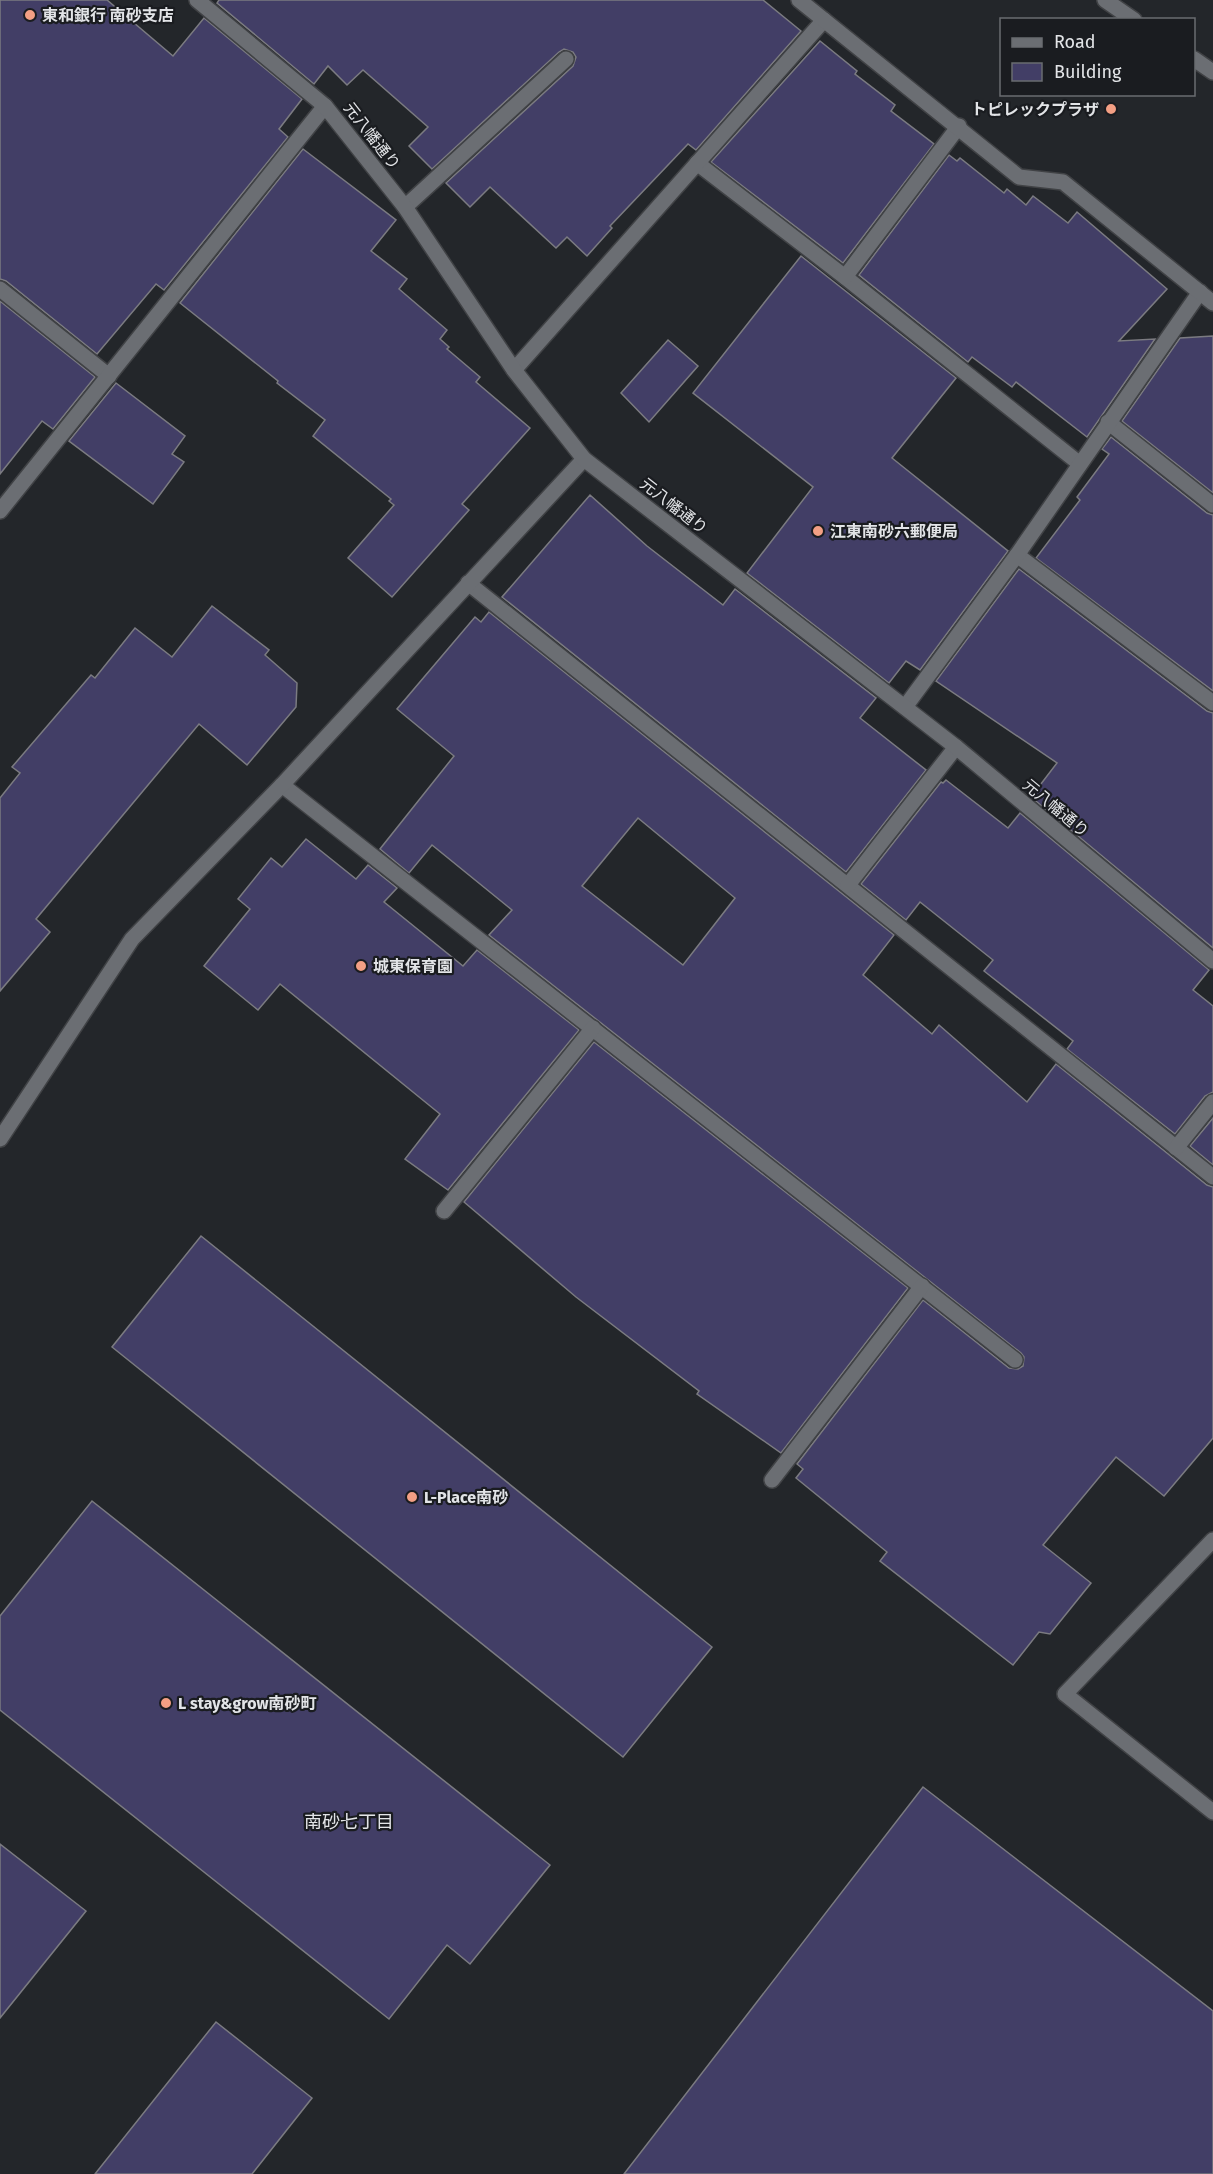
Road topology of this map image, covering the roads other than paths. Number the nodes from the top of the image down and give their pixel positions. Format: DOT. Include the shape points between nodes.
graph roads {
  1 [pos="197,0"];
  2 [pos="799,0"];
  3 [pos="1105,0"];
  4 [pos="1131,18"];
  5 [pos="824,20"];
  6 [pos="566,59"];
  7 [pos="1195,60"];
  8 [pos="1213,72"];
  9 [pos="325,106"];
  10 [pos="958,126"];
  11 [pos="697,163"];
  12 [pos="405,207"];
  13 [pos="845,277"];
  14 [pos="0,289"];
  15 [pos="1200,292"];
  16 [pos="1213,303"];
  17 [pos="514,370"];
  18 [pos="109,376"];
  19 [pos="1108,422"];
  20 [pos="584,459"];
  21 [pos="1080,464"];
  22 [pos="1213,505"];
  23 [pos="0,511"];
  24 [pos="1017,555"];
  25 [pos="468,583"];
  26 [pos="1213,703"];
  27 [pos="905,707"];
  28 [pos="956,747"];
  29 [pos="282,785"];
  30 [pos="848,885"];
  31 [pos="1213,961"];
  32 [pos="593,1028"];
  33 [pos="1213,1102"];
  34 [pos="0,1139"];
  35 [pos="1176,1148"];
  36 [pos="1213,1177"];
  37 [pos="444,1211"];
  38 [pos="922,1286"];
  39 [pos="1015,1360"];
  40 [pos="772,1480"];
  41 [pos="1213,1540"];
  42 [pos="1213,1812"];
  1 -- 9 [label="street, 元八幡通り"];
  2 -- 5 [label="street"];
  3 -- 4 [label="street"];
  5 -- 10 [label="street"];
  5 -- 11 [label="street"];
  6 -- 12 [label="street"];
  7 -- 8 [label="street"];
  9 -- 12 [label="street, 元八幡通り"];
  9 -- 18 [label="street"];
  10 -- 13 [label="street"];
  10 -- 15 [label="street" via="1019,177 1063,182"];
  11 -- 13 [label="street"];
  11 -- 17 [label="street"];
  12 -- 17 [label="street, 元八幡通り"];
  13 -- 21 [label="street"];
  14 -- 18 [label="street"];
  15 -- 16 [label="street"];
  15 -- 19 [label="street"];
  17 -- 20 [label="street, 元八幡通り"];
  18 -- 23 [label="street"];
  19 -- 21 [label="street"];
  19 -- 22 [label="street"];
  20 -- 25 [label="street"];
  20 -- 27 [label="street, 元八幡通り"];
  21 -- 24 [label="street"];
  24 -- 26 [label="street"];
  24 -- 27 [label="street"];
  25 -- 29 [label="street"];
  25 -- 30 [label="street"];
  27 -- 28 [label="street, 元八幡通り"];
  28 -- 30 [label="street"];
  28 -- 31 [label="street, 元八幡通り"];
  29 -- 32 [label="street"];
  29 -- 34 [label="street" via="132,939"];
  30 -- 35 [label="street"];
  32 -- 37 [label="street"];
  32 -- 38 [label="street"];
  33 -- 35 [label="street"];
  35 -- 36 [label="street"];
  38 -- 39 [label="street"];
  38 -- 40 [label="street"];
  41 -- 42 [label="street" via="1065,1694"];
}
